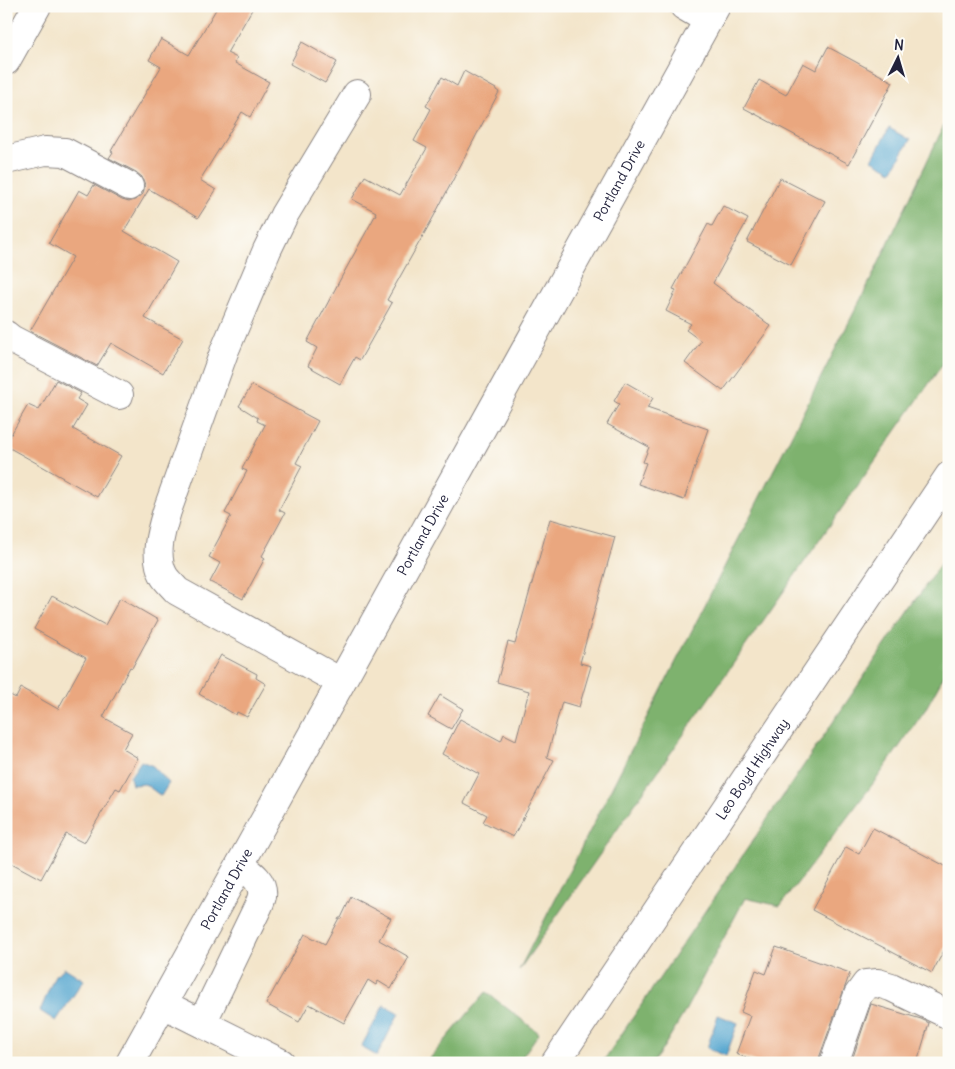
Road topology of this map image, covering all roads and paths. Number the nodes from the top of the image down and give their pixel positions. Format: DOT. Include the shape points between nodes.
graph roads {
  1 [pos="37,6"];
  2 [pos="684,6"];
  3 [pos="712,13"];
  4 [pos="6,61"];
  5 [pos="357,94"];
  6 [pos="6,160"];
  7 [pos="129,186"];
  8 [pos="6,335"];
  9 [pos="119,395"];
  10 [pos="949,476"];
  11 [pos="341,682"];
  12 [pos="240,865"];
  13 [pos="163,1004"];
  14 [pos="949,1015"];
  15 [pos="202,1023"];
  16 [pos="130,1063"];
  17 [pos="281,1063"];
  18 [pos="554,1063"];
  19 [pos="834,1063"];
  1 -- 4 [label="street"];
  2 -- 3 [label="street"];
  3 -- 11 [label="street, Portland Drive"];
  5 -- 11 [label="street" via="267,250 224,352 167,511 160,535 158,561 164,577 177,591"];
  6 -- 7 [label="street" via="45,151 64,152"];
  8 -- 9 [label="street"];
  10 -- 18 [label="street, Leo Boyd Highway"];
  11 -- 12 [label="street, Portland Drive"];
  12 -- 13 [label="street, Portland Drive"];
  12 -- 15 [label="street" via="261,885 262,896"];
  13 -- 15 [label="street"];
  13 -- 16 [label="street, Portland Drive"];
  14 -- 19 [label="street" via="891,987 866,984 858,995"];
  15 -- 17 [label="street"];
}
